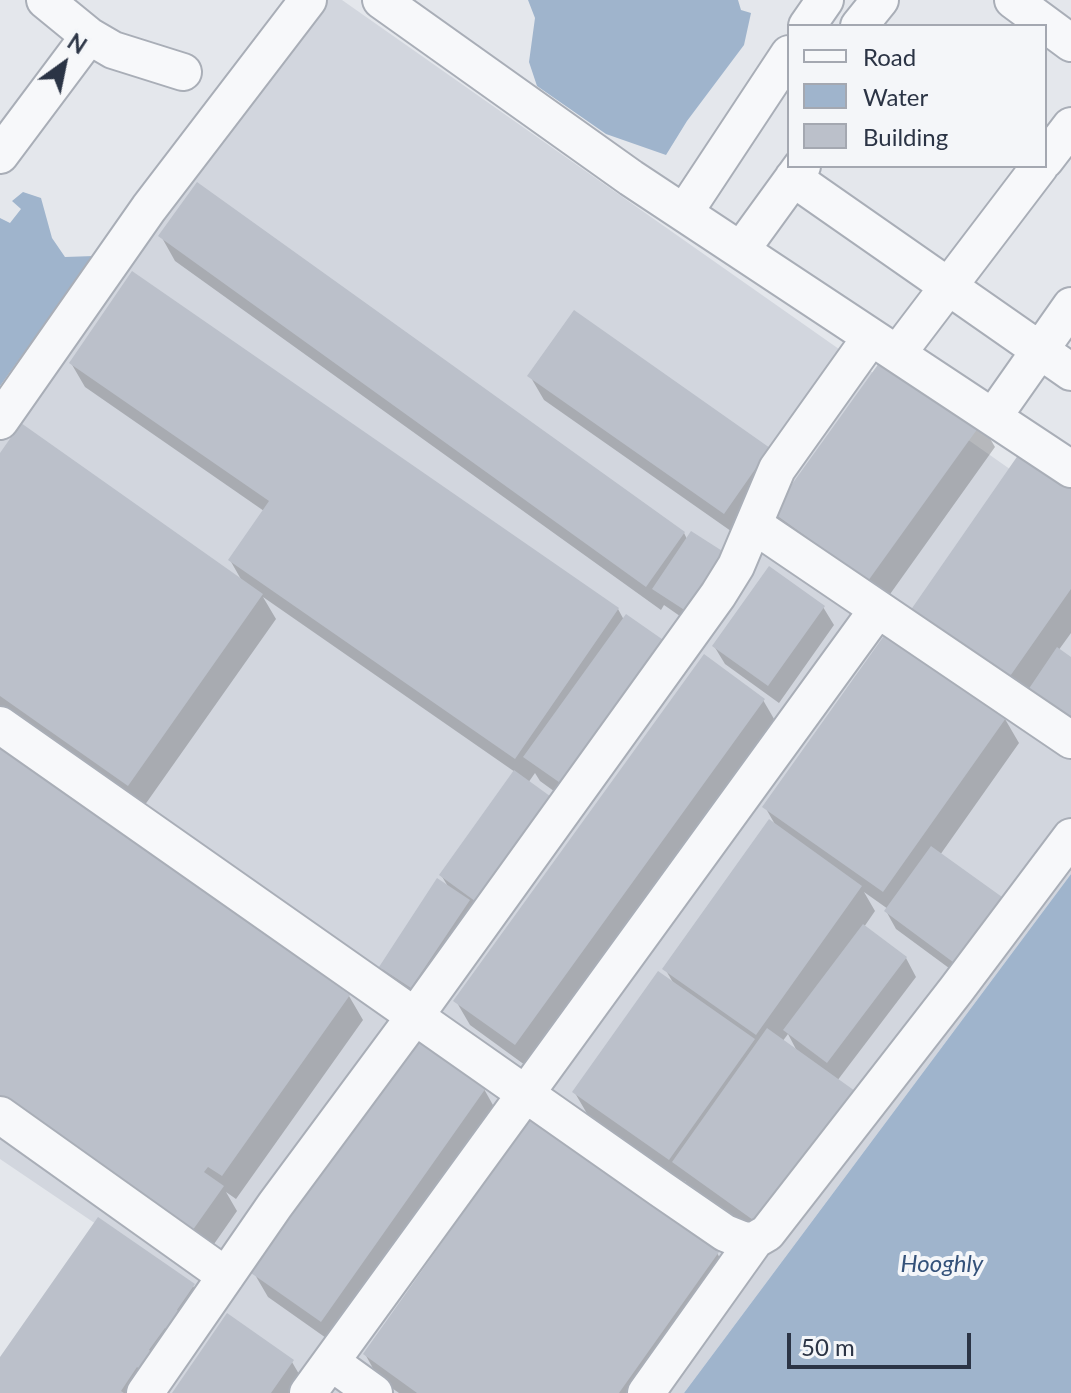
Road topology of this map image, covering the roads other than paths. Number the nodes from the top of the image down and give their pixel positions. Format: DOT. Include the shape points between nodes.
graph roads {
  1 [pos="45,0"];
  2 [pos="308,0"];
  3 [pos="381,0"];
  4 [pos="825,0"];
  5 [pos="880,0"];
  6 [pos="1013,0"];
  7 [pos="808,24"];
  8 [pos="836,24"];
  9 [pos="861,24"];
  10 [pos="1045,24"];
  11 [pos="1047,25"];
  12 [pos="89,36"];
  13 [pos="1071,43"];
  14 [pos="787,57"];
  15 [pos="183,72"];
  16 [pos="1071,126"];
  17 [pos="0,155"];
  18 [pos="1047,157"];
  19 [pos="1038,168"];
  20 [pos="798,172"];
  21 [pos="684,213"];
  22 [pos="741,250"];
  23 [pos="949,285"];
  24 [pos="1071,306"];
  25 [pos="884,346"];
  26 [pos="1039,350"];
  27 [pos="1071,372"];
  28 [pos="993,417"];
  29 [pos="0,421"];
  30 [pos="1071,469"];
  31 [pos="754,525"];
  32 [pos="878,609"];
  33 [pos="0,725"];
  34 [pos="1071,740"];
  35 [pos="1071,837"];
  36 [pos="415,1016"];
  37 [pos="526,1094"];
  38 [pos="0,1115"];
  39 [pos="755,1240"];
  40 [pos="226,1276"];
  41 [pos="331,1362"];
  42 [pos="145,1393"];
  43 [pos="308,1393"];
  44 [pos="374,1393"];
  45 [pos="646,1393"];
  1 -- 12 [label="street"];
  2 -- 29 [label="street" via="149,208"];
  3 -- 21 [label="street"];
  4 -- 7 [label="street"];
  4 -- 8 [label="street"];
  5 -- 9 [label="street"];
  6 -- 10 [label="street"];
  11 -- 13 [label="street"];
  12 -- 15 [label="street" via="113,50"];
  12 -- 17 [label="street"];
  14 -- 21 [label="street"];
  16 -- 18 [label="street"];
  19 -- 23 [label="street"];
  20 -- 22 [label="street"];
  20 -- 23 [label="street"];
  21 -- 22 [label="street"];
  22 -- 25 [label="street"];
  23 -- 25 [label="street"];
  23 -- 26 [label="street"];
  24 -- 26 [label="street"];
  25 -- 28 [label="street"];
  25 -- 31 [label="street" via="777,469"];
  26 -- 27 [label="street"];
  26 -- 28 [label="street"];
  28 -- 30 [label="street"];
  31 -- 32 [label="street"];
  31 -- 36 [label="street" via="718,595"];
  32 -- 34 [label="street"];
  32 -- 37 [label="street"];
  33 -- 36 [label="street"];
  35 -- 39 [label="street" via="767,1233"];
  36 -- 37 [label="street"];
  36 -- 40 [label="street"];
  37 -- 39 [label="street" via="725,1233"];
  37 -- 41 [label="street"];
  38 -- 40 [label="street"];
  39 -- 45 [label="street"];
  40 -- 42 [label="street"];
  41 -- 43 [label="street"];
  41 -- 44 [label="street"];
}
